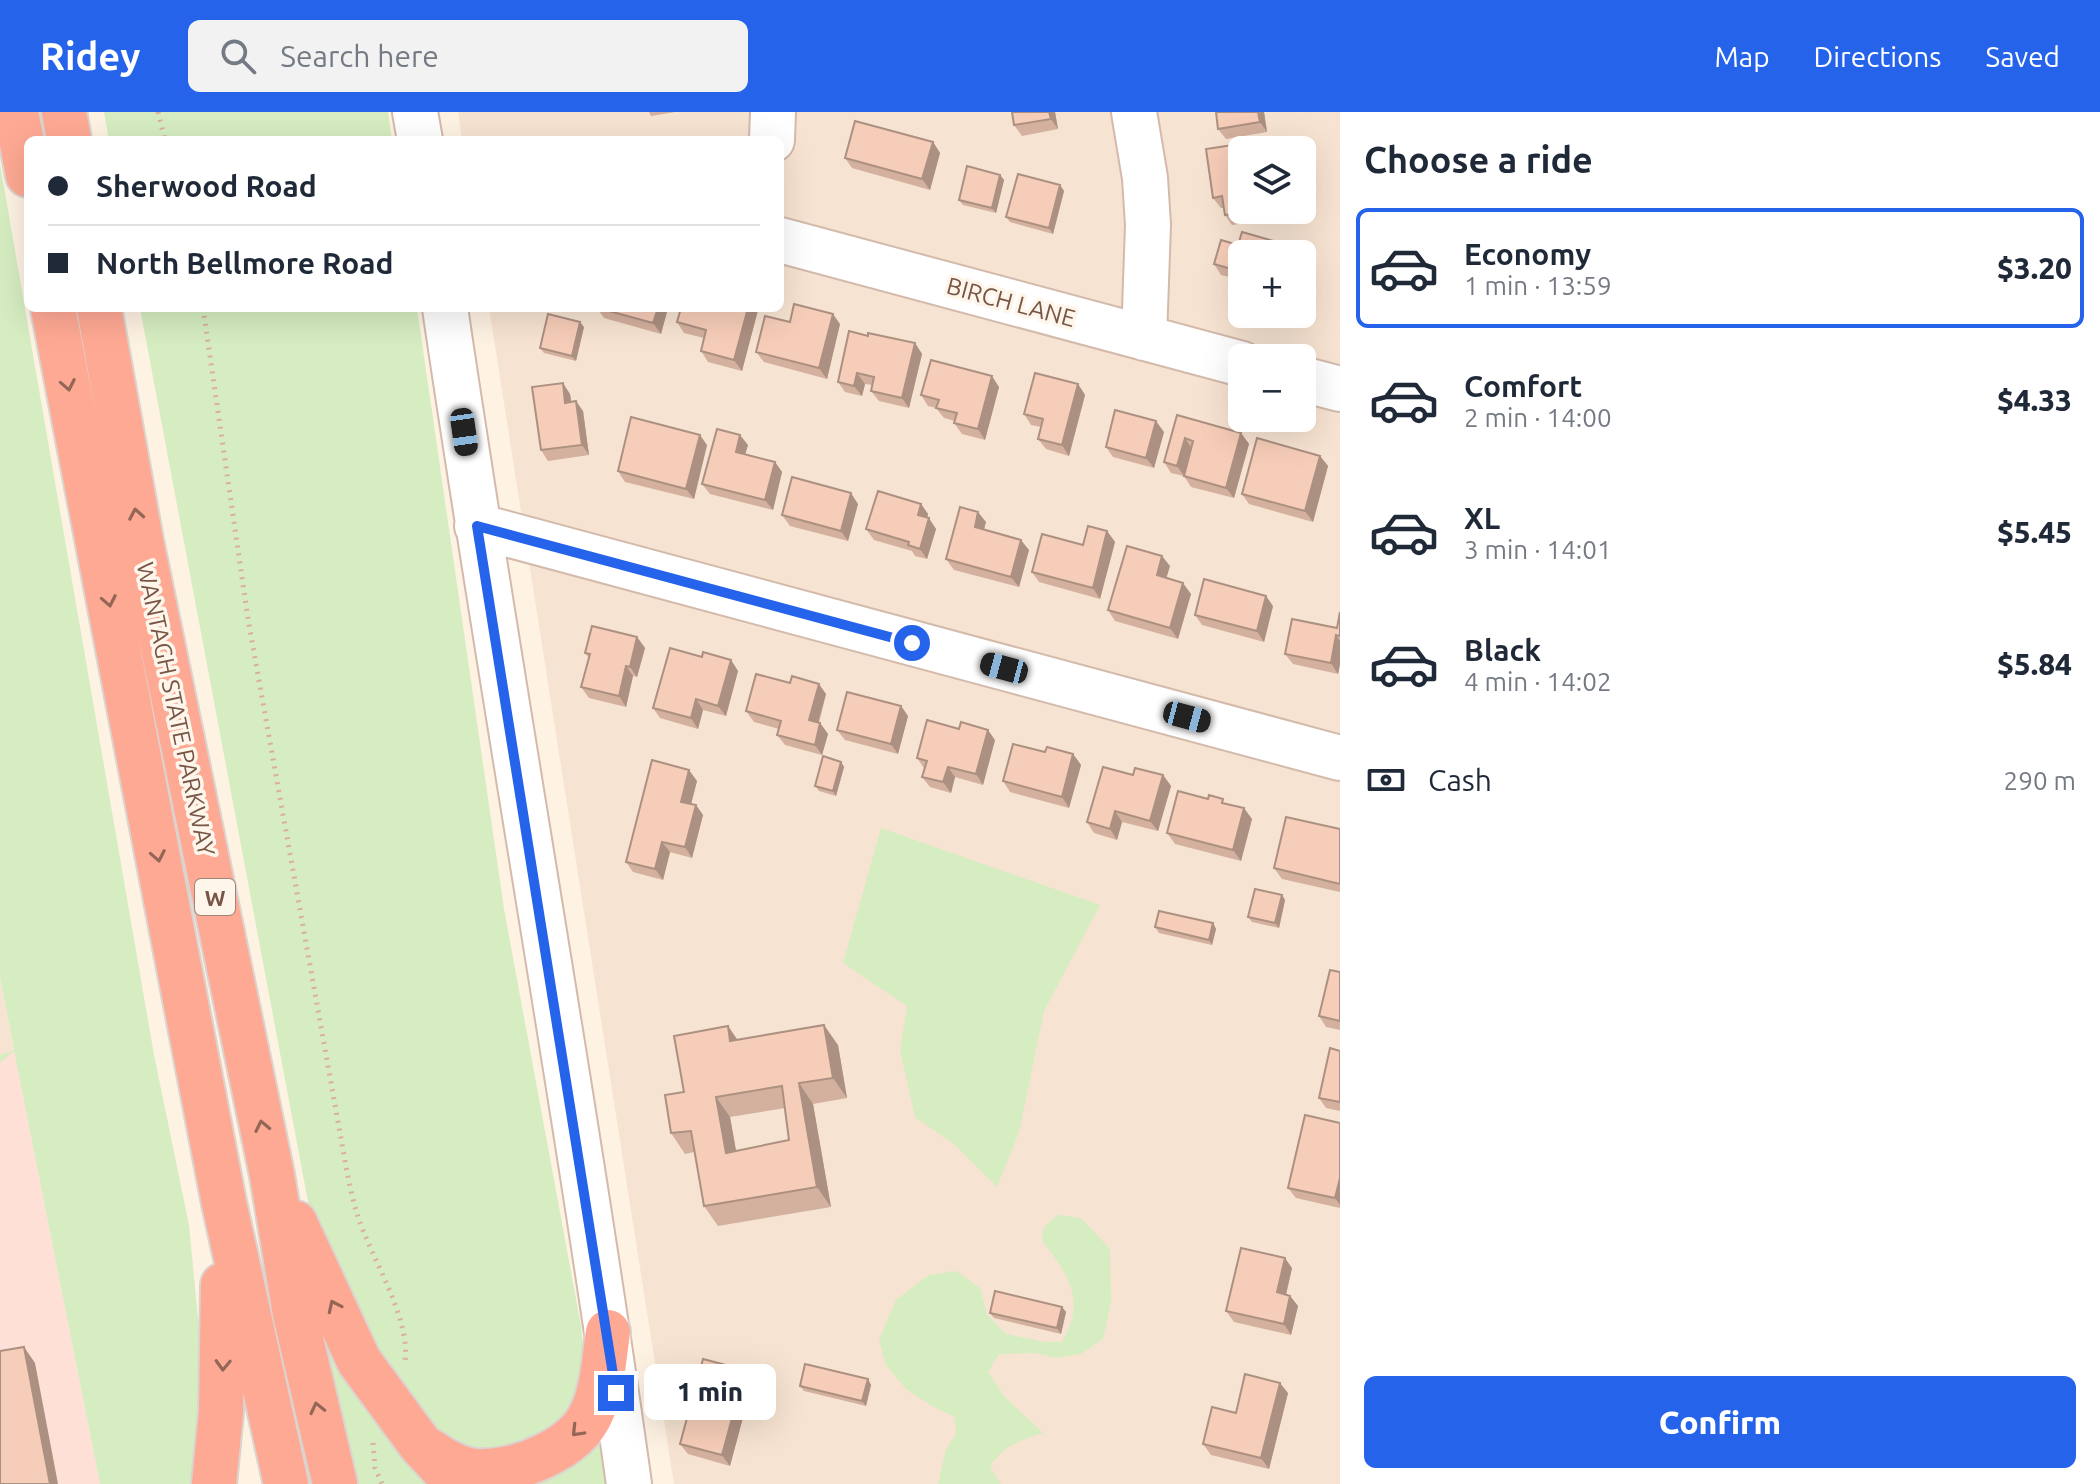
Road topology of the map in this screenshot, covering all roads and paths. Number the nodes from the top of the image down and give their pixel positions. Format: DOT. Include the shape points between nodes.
graph roads {
  1 [pos="16,112"];
  2 [pos="64,112"];
  3 [pos="158,112"];
  4 [pos="415,112"];
  5 [pos="773,112"];
  6 [pos="1134,112"];
  7 [pos="68,136"];
  8 [pos="164,136"];
  9 [pos="419,136"];
  10 [pos="772,136"];
  11 [pos="24,154"];
  12 [pos="784,241"];
  13 [pos="54,312"];
  14 [pos="100,312"];
  15 [pos="204,312"];
  16 [pos="446,312"];
  17 [pos="1144,338"];
  18 [pos="1228,360"];
  19 [pos="1316,383"];
  20 [pos="1340,389"];
  21 [pos="477,526"];
  22 [pos="1340,758"];
  23 [pos="272,1175"];
  24 [pos="224,1203"];
  25 [pos="608,1332"];
  26 [pos="390,1404"];
  27 [pos="420,1444"];
  28 [pos="214,1484"];
  29 [pos="286,1484"];
  30 [pos="335,1484"];
  31 [pos="382,1484"];
  32 [pos="457,1484"];
  33 [pos="629,1484"];
  1 -- 11 [label="highway"];
  2 -- 7 [label="highway"];
  3 -- 8 [label="path"];
  4 -- 9 [label="street"];
  5 -- 10 [label="street"];
  6 -- 17 [label="street" via="1148,225"];
  12 -- 17 [label="street, BIRCH LANE"];
  13 -- 24 [label="highway, WANTAGH STATE PARKWAY / W, one-way"];
  23 -- 14 [label="highway, WANTAGH STATE PARKWAY / W, one-way" via="141,541"];
  15 -- 26 [label="path" via="251,634 347,1172 357,1215 396,1307 407,1351 403,1380"];
  16 -- 21 [label="street"];
  17 -- 18 [label="street, BIRCH LANE"];
  19 -- 20 [label="street"];
  21 -- 22 [label="street"];
  21 -- 25 [label="street"];
  26 -- 23 [label="highway, one-way" via="359,1361"];
  30 -- 23 [label="highway, WANTAGH STATE PARKWAY / W, one-way" via="295,1314"];
  24 -- 28 [label="highway, one-way" via="222,1372"];
  24 -- 29 [label="highway, WANTAGH STATE PARKWAY / W"];
  25 -- 27 [label="highway, one-way" via="592,1414 576,1435 541,1457 514,1468 474,1471 445,1462"];
  25 -- 33 [label="street"];
  26 -- 27 [label="highway"];
  26 -- 31 [label="path" via="372,1438"];
  27 -- 32 [label="highway"];
}
